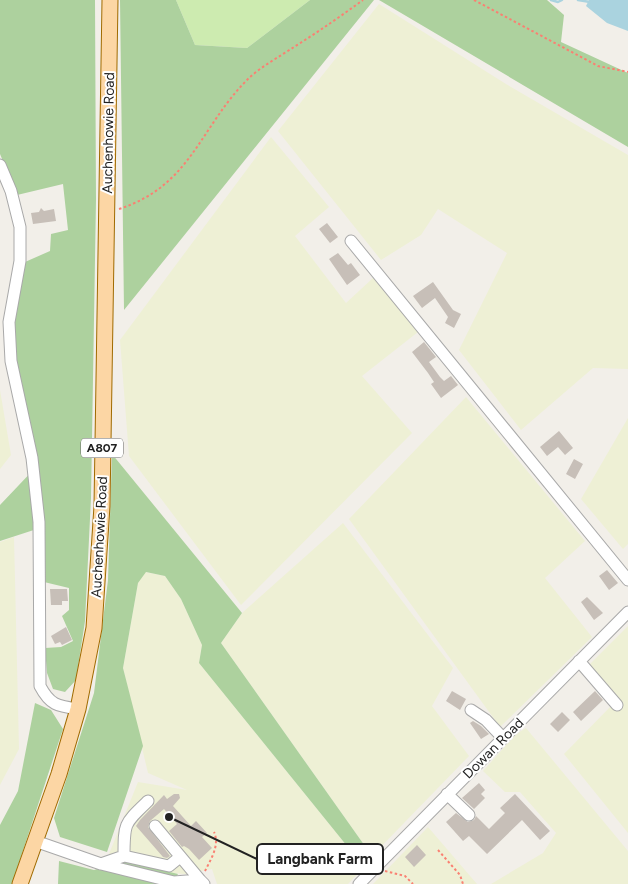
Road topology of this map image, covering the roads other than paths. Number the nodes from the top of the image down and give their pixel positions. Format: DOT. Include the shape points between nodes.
graph roads {
  1 [pos="110,0"];
  2 [pos="0,165"];
  3 [pos="351,241"];
  4 [pos="628,580"];
  5 [pos="628,612"];
  6 [pos="579,661"];
  7 [pos="617,705"];
  8 [pos="78,709"];
  9 [pos="471,710"];
  10 [pos="502,738"];
  11 [pos="447,794"];
  12 [pos="148,801"];
  13 [pos="469,815"];
  14 [pos="155,826"];
  15 [pos="36,841"];
  16 [pos="124,856"];
  17 [pos="180,857"];
  18 [pos="101,864"];
  19 [pos="202,882"];
  20 [pos="20,884"];
  21 [pos="359,884"];
  1 -- 8 [label="main road, Auchenhowie Road / A807" via="99,568 94,628"];
  2 -- 8 [label="street" via="20,227 20,261 8,322 11,361 32,458 38,522 40,686 47,699 59,706"];
  3 -- 4 [label="street"];
  5 -- 6 [label="street, Dowan Road"];
  6 -- 7 [label="street"];
  6 -- 10 [label="street, Dowan Road"];
  8 -- 15 [label="main road, Auchenhowie Road / A807"];
  9 -- 10 [label="street" via="486,720"];
  10 -- 11 [label="street, Dowan Road"];
  11 -- 13 [label="street"];
  11 -- 21 [label="street, Dowan Road"];
  12 -- 16 [label="street" via="128,820"];
  14 -- 17 [label="street"];
  15 -- 18 [label="street"];
  15 -- 20 [label="main road, Auchenhowie Road / A807"];
  16 -- 17 [label="street" via="169,866"];
  16 -- 18 [label="street"];
  17 -- 19 [label="street"];
  18 -- 19 [label="street" via="174,882"];
}
